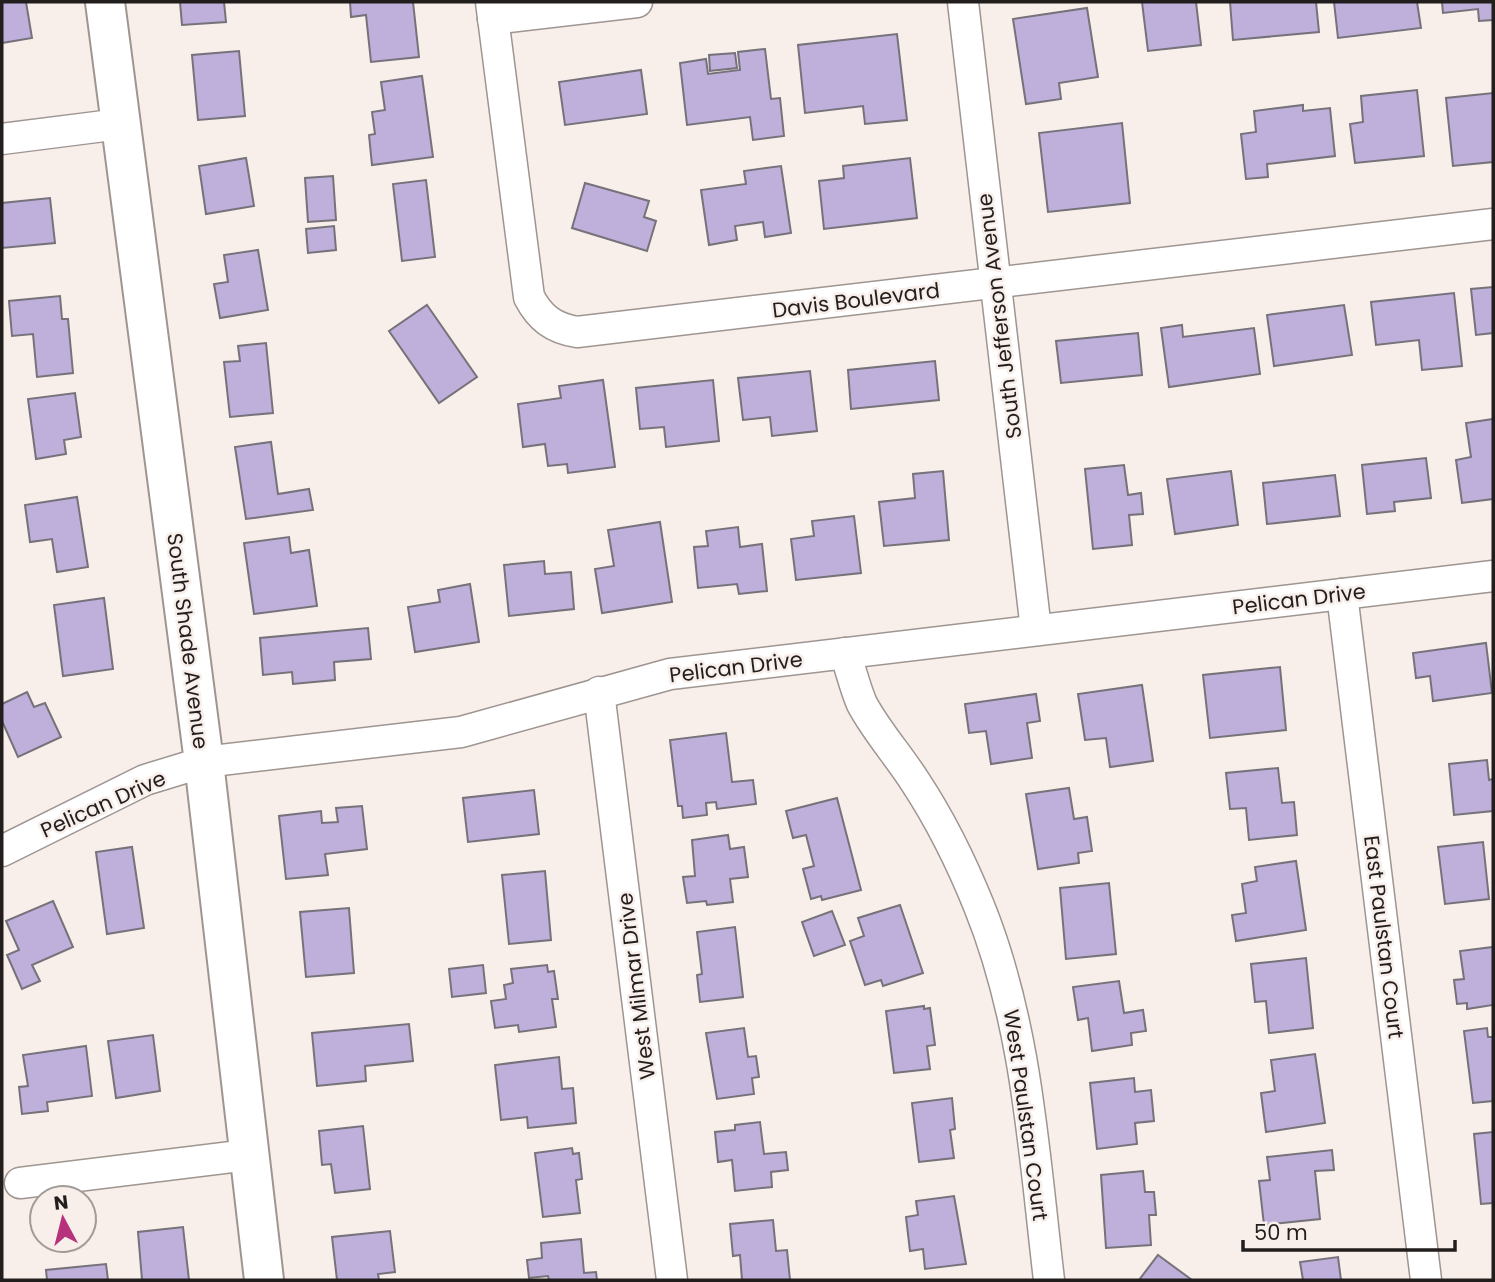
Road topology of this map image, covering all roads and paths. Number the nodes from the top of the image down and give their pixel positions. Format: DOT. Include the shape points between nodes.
graph roads {
  1 [pos="105,2"];
  2 [pos="637,2"];
  3 [pos="963,2"];
  4 [pos="492,10"];
  5 [pos="120,124"];
  6 [pos="2,139"];
  7 [pos="1493,223"];
  8 [pos="995,284"];
  9 [pos="1493,576"];
  10 [pos="1342,594"];
  11 [pos="1036,630"];
  12 [pos="845,653"];
  13 [pos="599,692"];
  14 [pos="204,762"];
  15 [pos="2,851"];
  16 [pos="248,1155"];
  17 [pos="20,1183"];
  18 [pos="264,1280"];
  19 [pos="672,1280"];
  20 [pos="1049,1280"];
  21 [pos="1426,1280"];
  1 -- 5 [label="street, South Shade Avenue"];
  2 -- 4 [label="street"];
  3 -- 8 [label="street, South Jefferson Avenue"];
  4 -- 8 [label="street, Davis Boulevard" via="529,297 543,319 562,329 591,331"];
  5 -- 6 [label="street"];
  5 -- 14 [label="street, South Shade Avenue"];
  7 -- 8 [label="street, Davis Boulevard"];
  8 -- 11 [label="street, South Jefferson Avenue"];
  9 -- 10 [label="street, Pelican Drive"];
  10 -- 11 [label="street, Pelican Drive"];
  10 -- 21 [label="street, East Paulstan Court"];
  11 -- 12 [label="street, Pelican Drive"];
  12 -- 13 [label="street, Pelican Drive" via="670,674"];
  12 -- 20 [label="street, West Paulstan Court" via="862,702 949,841 979,905 1001,968 1025,1076"];
  13 -- 14 [label="street, Pelican Drive" via="461,732"];
  13 -- 19 [label="street, West Milmar Drive"];
  14 -- 15 [label="street, Pelican Drive" via="145,780"];
  14 -- 16 [label="street, South Shade Avenue"];
  16 -- 17 [label="street"];
  16 -- 18 [label="street, South Shade Avenue"];
}
